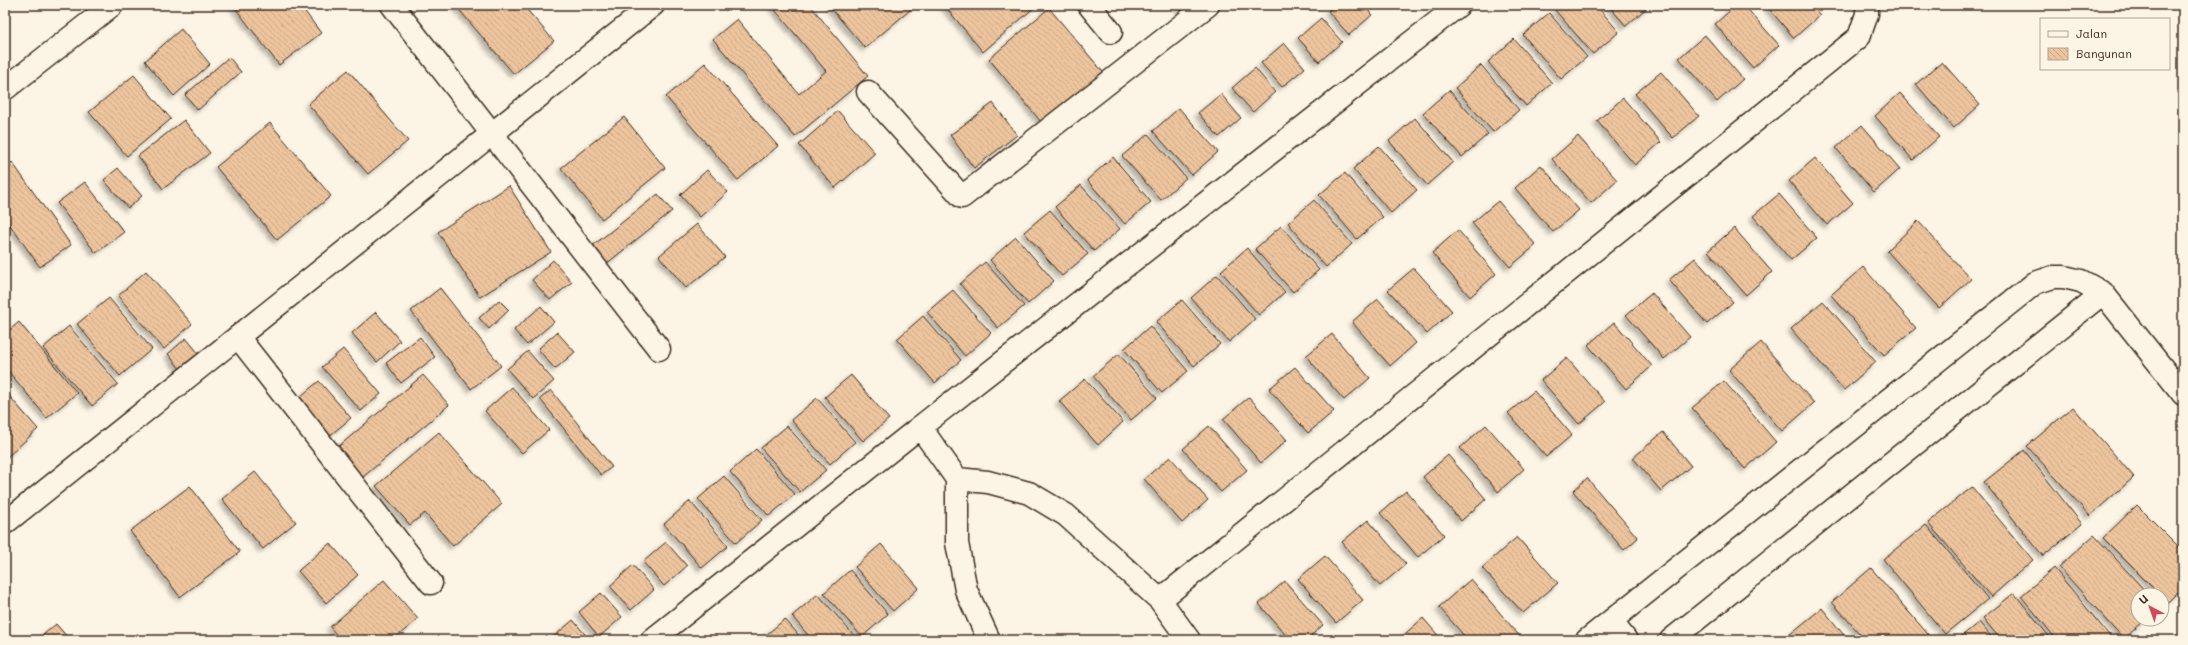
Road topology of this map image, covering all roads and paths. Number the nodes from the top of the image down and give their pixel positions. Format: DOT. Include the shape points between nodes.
graph roads {
  1 [pos="112,5"];
  2 [pos="392,5"];
  3 [pos="653,5"];
  4 [pos="1089,5"];
  5 [pos="1208,5"];
  6 [pos="1459,5"];
  7 [pos="1867,5"];
  8 [pos="1111,32"];
  9 [pos="5,90"];
  10 [pos="868,92"];
  11 [pos="491,134"];
  12 [pos="2103,293"];
  13 [pos="238,336"];
  14 [pos="659,349"];
  15 [pos="2183,394"];
  16 [pos="920,427"];
  17 [pos="957,479"];
  18 [pos="5,523"];
  19 [pos="431,583"];
  20 [pos="1160,600"];
  21 [pos="1611,621"];
  22 [pos="652,640"];
  23 [pos="990,640"];
  24 [pos="1189,640"];
  25 [pos="1587,640"];
  26 [pos="1626,640"];
  27 [pos="1672,640"];
  1 -- 9 [label="street"];
  2 -- 11 [label="street"];
  3 -- 11 [label="street"];
  4 -- 8 [label="street"];
  5 -- 10 [label="street" via="962,197"];
  6 -- 16 [label="street"];
  7 -- 20 [label="street" via="1868,14 1859,37"];
  11 -- 13 [label="street"];
  11 -- 14 [label="street"];
  12 -- 15 [label="street"];
  12 -- 21 [label="street" via="2081,281 2064,277 2053,277 2036,283"];
  12 -- 27 [label="street"];
  13 -- 18 [label="street"];
  13 -- 19 [label="street"];
  16 -- 17 [label="street"];
  16 -- 22 [label="street"];
  17 -- 20 [label="street" via="988,482 1029,493 1066,515"];
  17 -- 23 [label="street" via="956,543 966,590"];
  20 -- 24 [label="street"];
  21 -- 25 [label="street"];
  21 -- 26 [label="street"];
}
